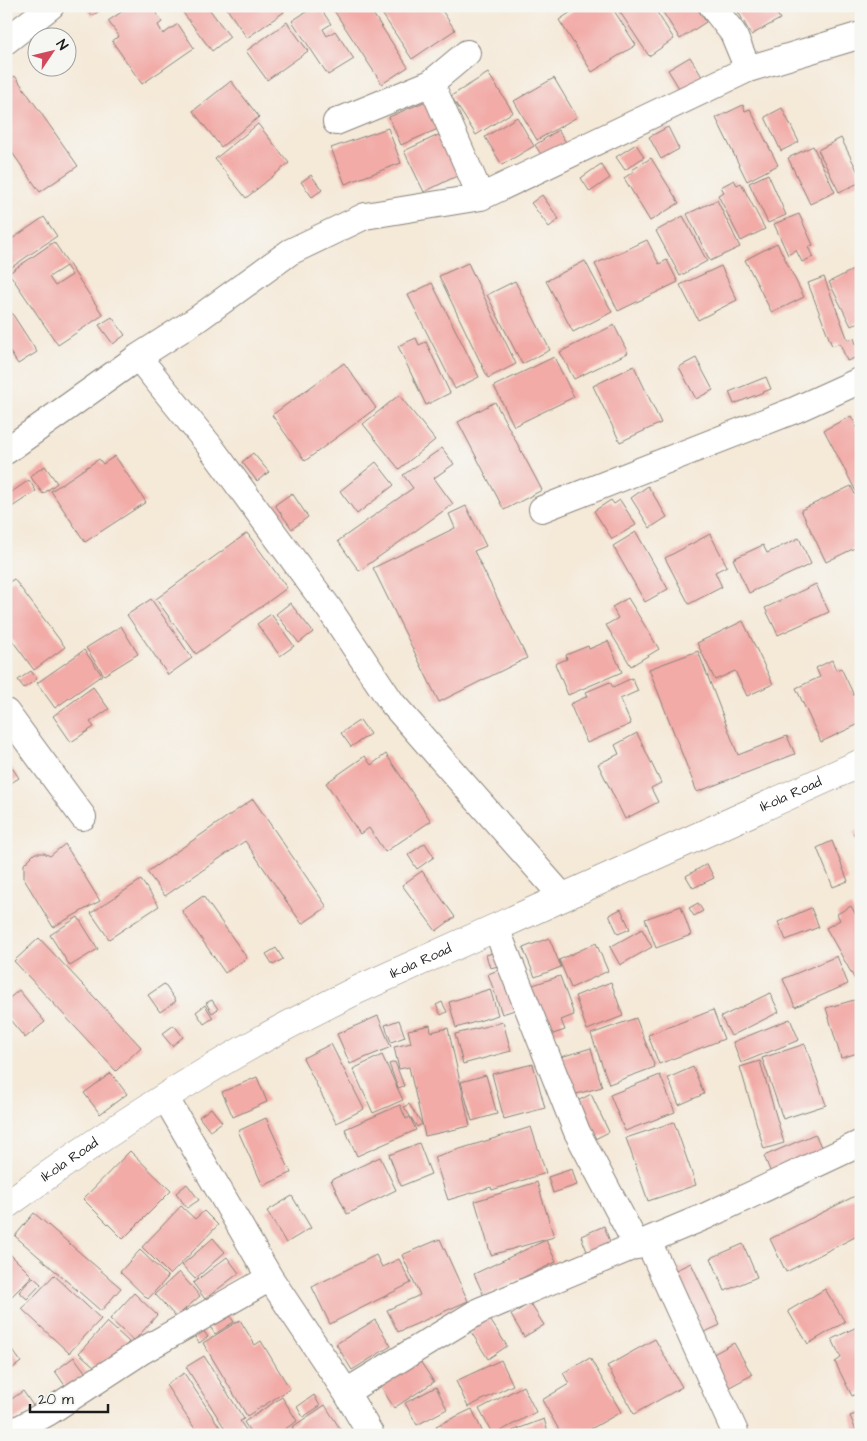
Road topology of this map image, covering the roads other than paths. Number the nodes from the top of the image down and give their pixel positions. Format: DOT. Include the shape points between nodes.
graph roads {
  1 [pos="51,6"];
  2 [pos="712,6"];
  3 [pos="861,35"];
  4 [pos="6,40"];
  5 [pos="467,54"];
  6 [pos="748,69"];
  7 [pos="431,83"];
  8 [pos="336,122"];
  9 [pos="481,197"];
  10 [pos="138,357"];
  11 [pos="861,380"];
  12 [pos="6,451"];
  13 [pos="542,509"];
  14 [pos="6,712"];
  15 [pos="861,763"];
  16 [pos="83,816"];
  17 [pos="562,896"];
  18 [pos="496,928"];
  19 [pos="165,1097"];
  20 [pos="861,1143"];
  21 [pos="6,1205"];
  22 [pos="642,1244"];
  23 [pos="270,1278"];
  24 [pos="346,1392"];
  25 [pos="735,1432"];
  26 [pos="8,1435"];
  27 [pos="371,1435"];
  1 -- 4 [label="street"];
  2 -- 6 [label="street" via="733,33"];
  3 -- 6 [label="street"];
  5 -- 7 [label="street"];
  6 -- 9 [label="street"];
  7 -- 8 [label="street"];
  7 -- 9 [label="street"];
  9 -- 10 [label="street" via="365,216 290,252 196,320"];
  10 -- 12 [label="street"];
  10 -- 17 [label="street" via="209,446 328,607 392,703"];
  11 -- 13 [label="street" via="795,410"];
  14 -- 16 [label="street"];
  15 -- 17 [label="street, Ikola Road"];
  17 -- 18 [label="street, Ikola Road"];
  18 -- 19 [label="street, Ikola Road" via="294,1022"];
  18 -- 22 [label="street" via="577,1132"];
  19 -- 21 [label="street, Ikola Road"];
  19 -- 23 [label="street"];
  20 -- 22 [label="street"];
  22 -- 24 [label="street" via="479,1311"];
  22 -- 25 [label="street"];
  23 -- 24 [label="street"];
  23 -- 26 [label="street" via="142,1350 49,1412"];
  24 -- 27 [label="street"];
}
